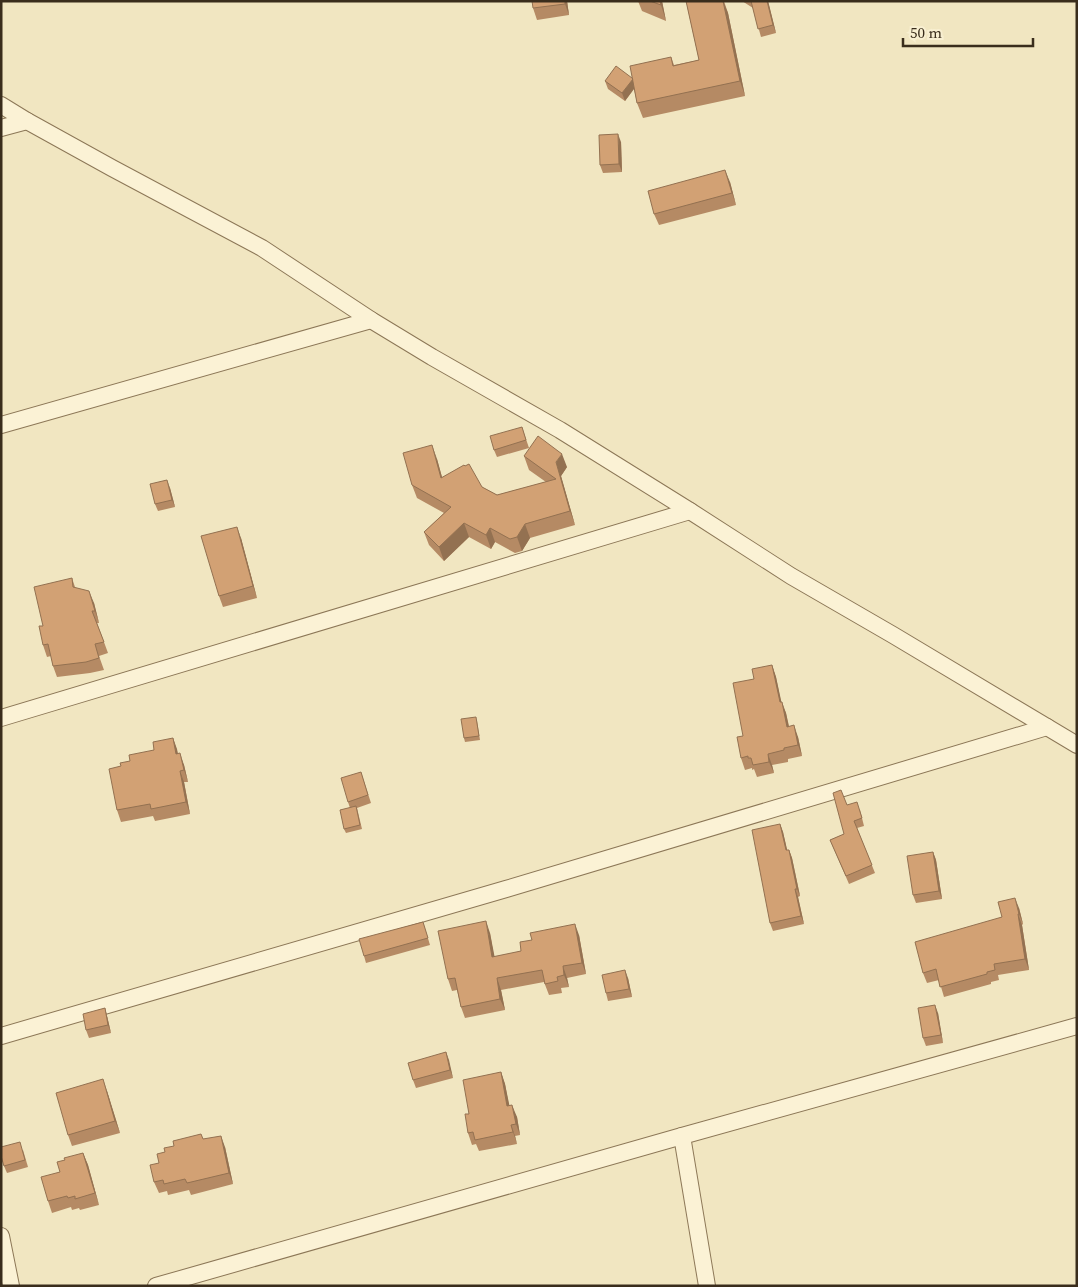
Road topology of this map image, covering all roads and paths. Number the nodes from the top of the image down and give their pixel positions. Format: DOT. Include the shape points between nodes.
graph roads {
  1 [pos="1,105"];
  2 [pos="27,122"];
  3 [pos="1,128"];
  4 [pos="371,320"];
  5 [pos="1,425"];
  6 [pos="690,511"];
  7 [pos="1,718"];
  8 [pos="1047,727"];
  9 [pos="1077,745"];
  10 [pos="1077,1026"];
  11 [pos="1,1036"];
  12 [pos="682,1136"];
  13 [pos="1,1236"];
  14 [pos="11,1286"];
  15 [pos="156,1286"];
  16 [pos="706,1286"];
  1 -- 2 [label="street"];
  2 -- 3 [label="street"];
  2 -- 4 [label="street" via="262,248"];
  4 -- 5 [label="street"];
  4 -- 6 [label="street" via="560,430"];
  6 -- 7 [label="street"];
  6 -- 8 [label="street" via="791,576"];
  8 -- 9 [label="street"];
  8 -- 11 [label="street"];
  10 -- 12 [label="street"];
  12 -- 15 [label="street"];
  12 -- 16 [label="street"];
  13 -- 14 [label="street"];
}
